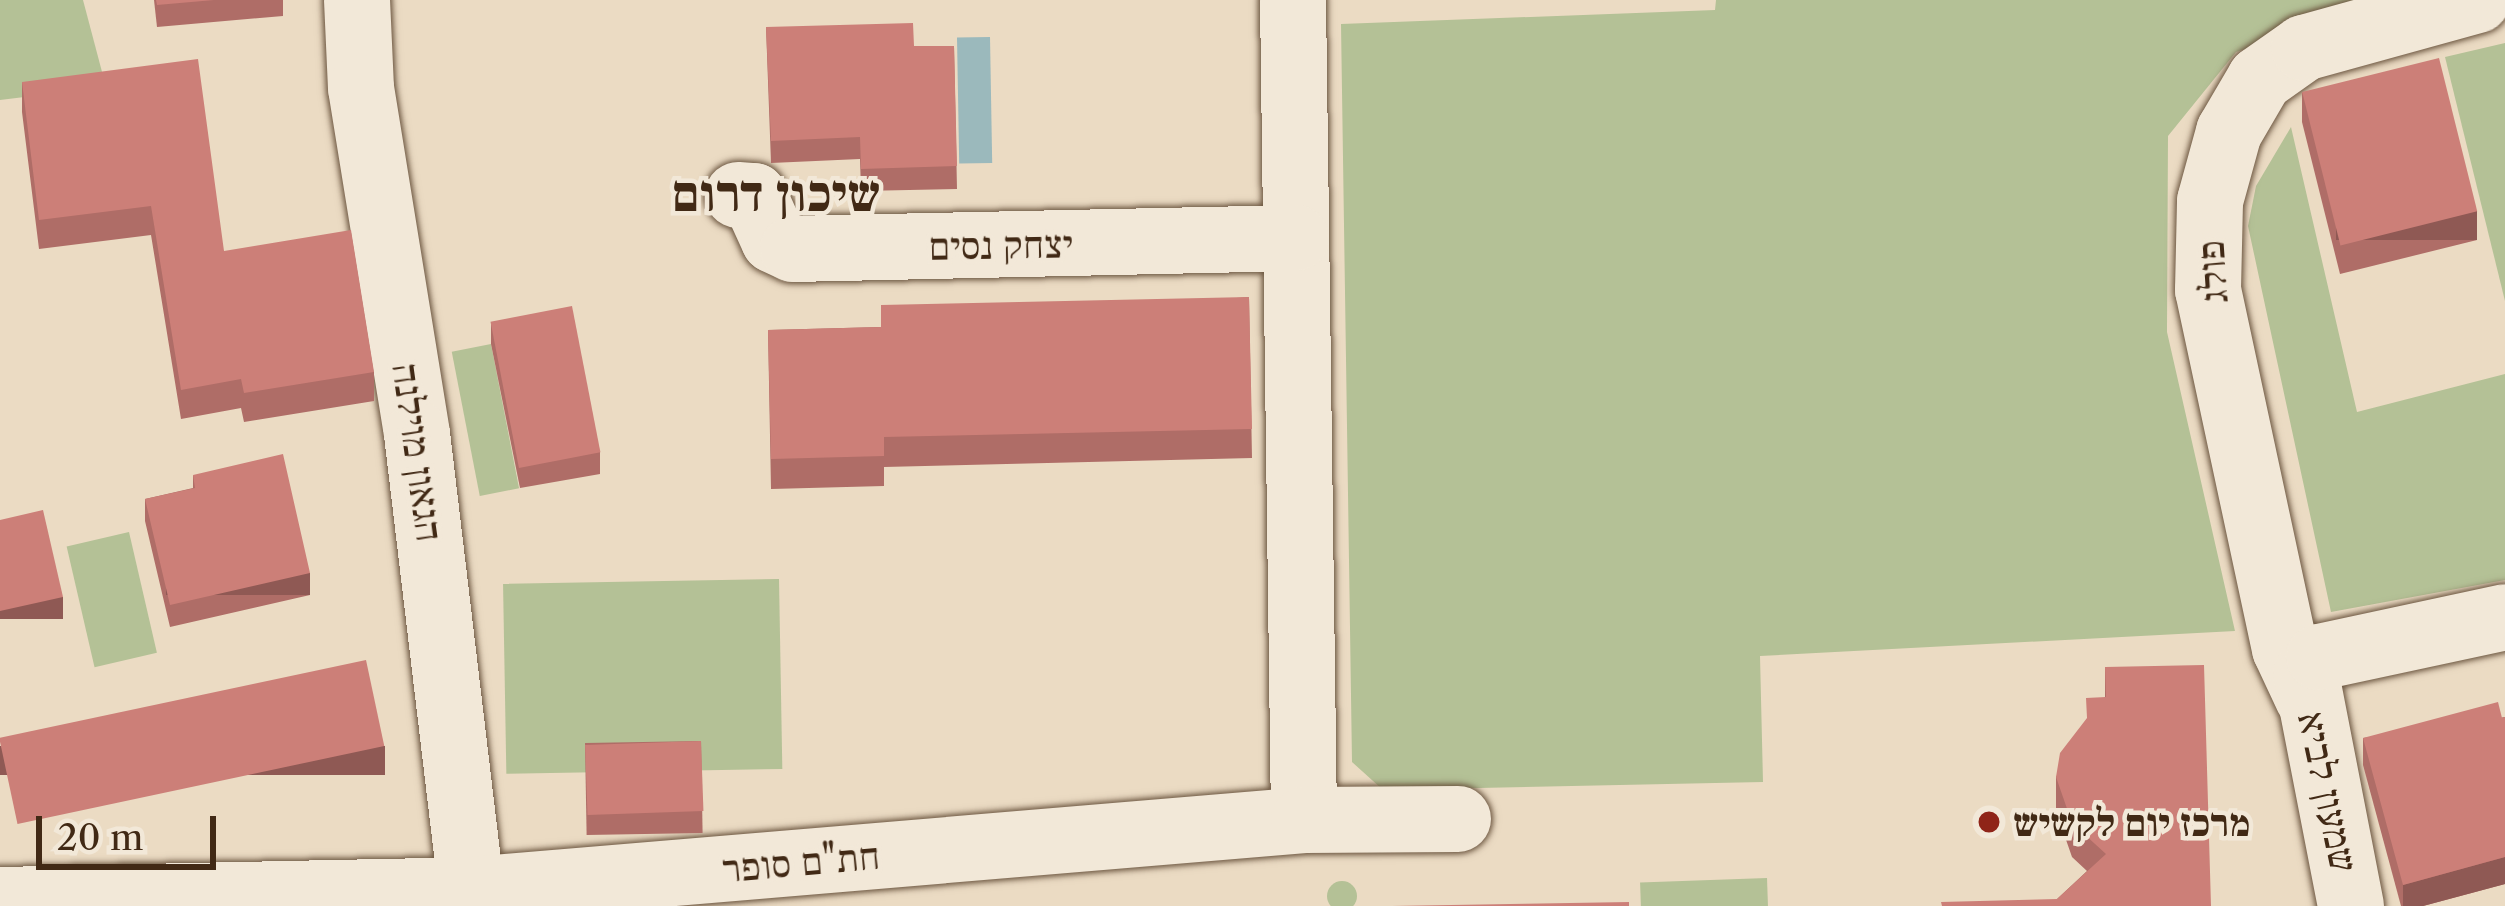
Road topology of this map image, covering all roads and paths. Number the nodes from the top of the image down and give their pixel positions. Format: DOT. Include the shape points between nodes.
graph roads {
  1 [pos="356,0"];
  2 [pos="1293,0"];
  3 [pos="2477,0"];
  4 [pos="738,195"];
  5 [pos="1295,238"];
  6 [pos="2505,617"];
  7 [pos="2308,698"];
  8 [pos="1458,819"];
  9 [pos="1304,820"];
  10 [pos="472,898"];
  11 [pos="0,900"];
  12 [pos="2351,906"];
  1 -- 10 [label="street, הגאון מוילנה" via="361,88 418,434"];
  2 -- 5 [label="street"];
  3 -- 7 [label="street, פולג" via="2304,48 2260,80 2229,132 2210,200 2209,290 2285,649"];
  4 -- 5 [label="street, יצחק נסים" via="754,196 774,240 793,249"];
  5 -- 9 [label="street"];
  6 -- 7 [label="street, שמעון לביא" via="2319,657 2306,674"];
  7 -- 12 [label="street, שמעון לביא"];
  8 -- 9 [label="street, חת\"ם סופר"];
  9 -- 10 [label="street, חת\"ם סופר"];
  10 -- 11 [label="street, חת\"ם סופר"];
}
